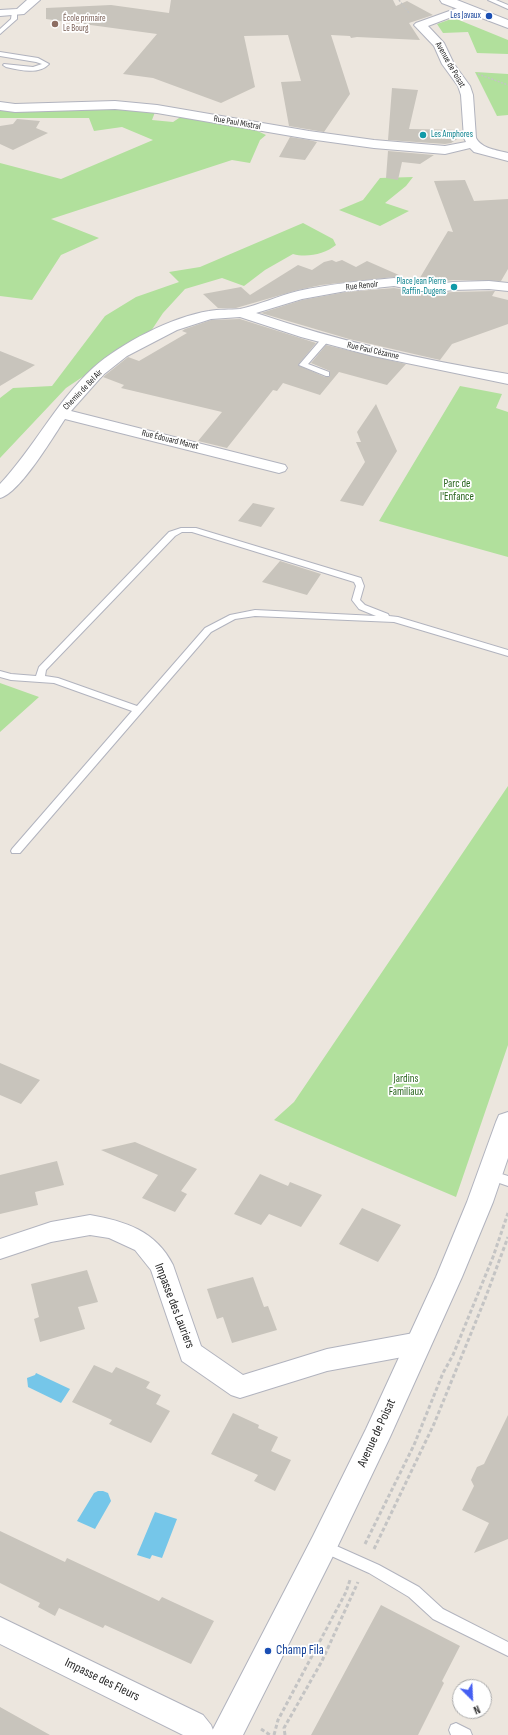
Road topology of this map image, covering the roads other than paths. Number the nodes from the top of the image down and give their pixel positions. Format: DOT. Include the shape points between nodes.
graph roads {
  1 [pos="34,0"];
  2 [pos="446,0"];
  3 [pos="450,0"];
  4 [pos="491,0"];
  5 [pos="508,7"];
  6 [pos="466,8"];
  7 [pos="0,13"];
  8 [pos="14,13"];
  9 [pos="508,24"];
  10 [pos="0,32"];
  11 [pos="0,54"];
  12 [pos="6,64"];
  13 [pos="0,106"];
  14 [pos="473,144"];
  15 [pos="508,157"];
  16 [pos="508,287"];
  17 [pos="242,313"];
  18 [pos="326,339"];
  19 [pos="326,374"];
  20 [pos="508,379"];
  21 [pos="62,412"];
  22 [pos="279,468"];
  23 [pos="0,493"];
  24 [pos="395,619"];
  25 [pos="508,653"];
  26 [pos="0,674"];
  27 [pos="40,679"];
  28 [pos="138,710"];
  29 [pos="16,851"];
  30 [pos="508,1122"];
  31 [pos="499,1178"];
  32 [pos="0,1248"];
  33 [pos="419,1343"];
  34 [pos="323,1546"];
  35 [pos="0,1630"];
  36 [pos="508,1648"];
  37 [pos="201,1735"];
  38 [pos="226,1735"];
  1 -- 8 [label="street" via="25,9"];
  2 -- 3 [label="lane"];
  2 -- 6 [label="main road"];
  4 -- 5 [label="lane"];
  6 -- 9 [label="main road"];
  6 -- 14 [label="street, Avenue de Poisat" via="420,25 440,45 448,64 464,86 470,138"];
  7 -- 8 [label="street"];
  8 -- 10 [label="lane" via="14,19"];
  11 -- 12 [label="lane" via="42,61 46,64 43,67 32,68"];
  13 -- 14 [label="street, Rue Paul Mistral" via="15,108 116,105 157,109 374,144 445,150"];
  14 -- 15 [label="street" via="479,149"];
  16 -- 17 [label="street, Rue Renoir" via="489,285 430,289 394,282 300,295"];
  17 -- 18 [label="street, Rue Paul Cézanne"];
  17 -- 21 [label="street, Chemin de Bel Air" via="210,315 172,327 122,353 98,372"];
  18 -- 19 [label="lane" via="303,365"];
  18 -- 20 [label="street, Rue Paul Cézanne"];
  21 -- 22 [label="street, Rue Édouard Manet"];
  21 -- 23 [label="street, Chemin de Bel Air" via="23,469"];
  24 -- 25 [label="lane"];
  24 -- 27 [label="lane" via="362,607 356,600 360,586 358,580 193,530 181,530 172,534 42,669"];
  24 -- 28 [label="lane" via="255,613 233,617 208,630"];
  26 -- 27 [label="lane"];
  27 -- 28 [label="lane" via="55,680"];
  28 -- 29 [label="lane"];
  30 -- 31 [label="main road, Avenue de Poisat"];
  31 -- 33 [label="main road, Avenue de Poisat"];
  32 -- 33 [label="street, Impasse des Lauriers" via="51,1232 90,1225 113,1229 143,1243 161,1265 191,1353 240,1387 327,1360"];
  33 -- 34 [label="main road, Avenue de Poisat"];
  34 -- 36 [label="lane" via="366,1565 414,1592 438,1614"];
  34 -- 38 [label="main road, Avenue de Poisat"];
  35 -- 37 [label="street, Impasse des Fleurs" via="193,1725"];
}
